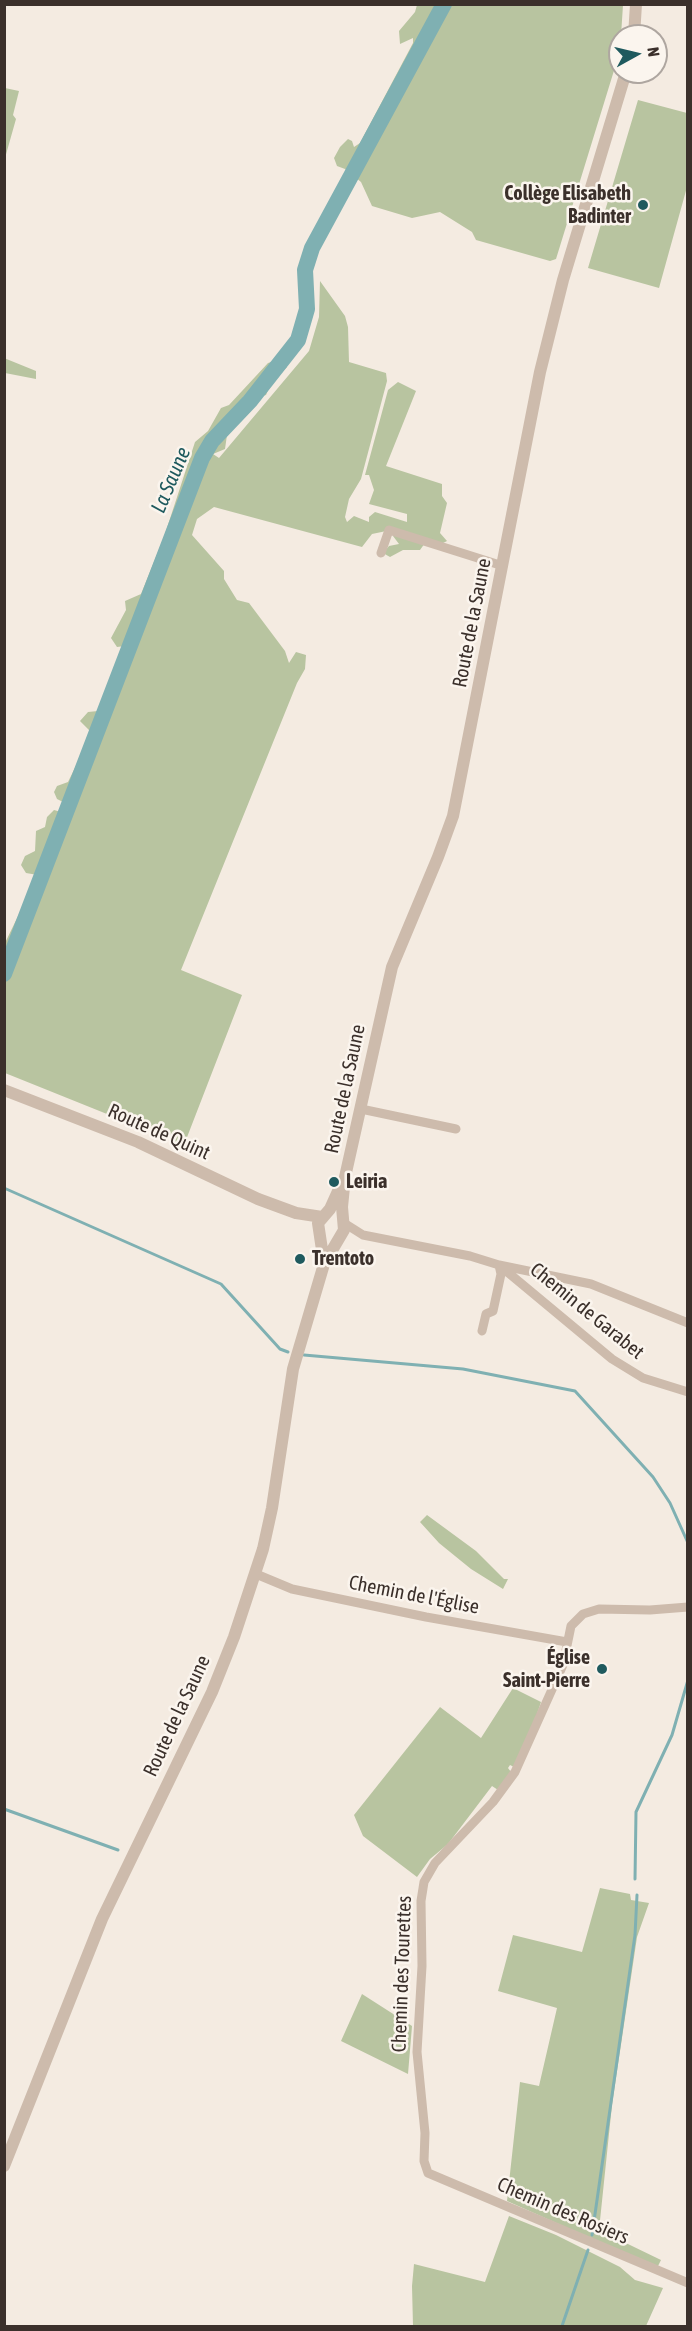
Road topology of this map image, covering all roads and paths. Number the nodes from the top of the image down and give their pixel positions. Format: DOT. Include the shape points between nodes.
graph roads {
  1 [pos="636,4"];
  2 [pos="635,24"];
  3 [pos="622,84"];
  4 [pos="381,553"];
  5 [pos="503,566"];
  6 [pos="4,1090"];
  7 [pos="361,1109"];
  8 [pos="456,1129"];
  9 [pos="345,1177"];
  10 [pos="296,1213"];
  11 [pos="324,1216"];
  12 [pos="343,1221"];
  13 [pos="320,1233"];
  14 [pos="363,1235"];
  15 [pos="339,1238"];
  16 [pos="324,1264"];
  17 [pos="500,1265"];
  18 [pos="687,1323"];
  19 [pos="483,1331"];
  20 [pos="687,1392"];
  21 [pos="255,1574"];
  22 [pos="687,1607"];
  23 [pos="567,1642"];
  24 [pos="4,2166"];
  25 [pos="426,2171"];
  26 [pos="687,2283"];
  1 -- 2 [label="street"];
  3 -- 5 [label="street, Route de la Saune" via="547,345"];
  4 -- 5 [label="street" via="389,530"];
  5 -- 7 [label="street, Route de la Saune" via="453,816 392,967"];
  6 -- 10 [label="street, Route de Quint" via="138,1142"];
  7 -- 8 [label="street"];
  7 -- 9 [label="street, Route de la Saune"];
  9 -- 11 [label="street, Route de la Saune"];
  9 -- 12 [label="street, Route de la Saune"];
  10 -- 11 [label="street, Route de Quint"];
  10 -- 13 [label="street, Route de Quint"];
  11 -- 12 [label="street" via="333,1213"];
  11 -- 13 [label="street"];
  12 -- 14 [label="street, Chemin de Garabet"];
  12 -- 15 [label="street" via="344,1230"];
  13 -- 15 [label="street" via="328,1240"];
  13 -- 16 [label="street, Route de la Saune"];
  14 -- 15 [label="street, Chemin de Garabet"];
  14 -- 17 [label="street, Chemin de Garabet"];
  15 -- 16 [label="street, Route de la Saune"];
  16 -- 21 [label="street, Route de la Saune" via="293,1369 272,1508"];
  17 -- 18 [label="street, Chemin de Garabet" via="591,1284"];
  17 -- 19 [label="street" via="493,1311 486,1314"];
  17 -- 20 [label="street, Chemin de Garabet" via="612,1359 643,1378"];
  21 -- 23 [label="street, Chemin de l'Église" via="292,1589"];
  21 -- 24 [label="street, Route de la Saune" via="212,1692 84,1962"];
  22 -- 23 [label="street, Chemin des Tourettes" via="590,1611 575,1620"];
  23 -- 25 [label="street, Chemin des Tourettes" via="563,1665 515,1772 493,1802 435,1863 424,1882 417,2052"];
  25 -- 26 [label="street, Chemin des Rosiers"];
}
